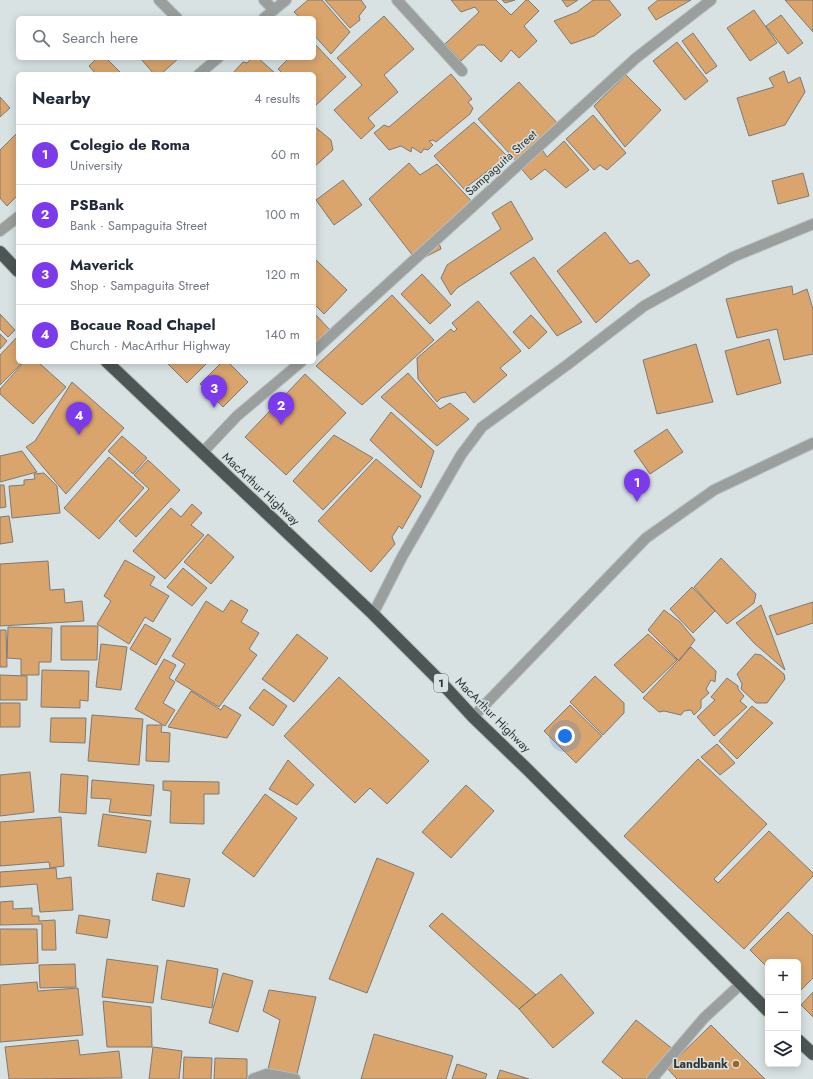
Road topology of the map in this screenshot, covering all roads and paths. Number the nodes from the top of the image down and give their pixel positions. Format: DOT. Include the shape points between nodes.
graph roads {
  1 [pos="160,0"];
  2 [pos="264,0"];
  3 [pos="286,0"];
  4 [pos="397,0"];
  5 [pos="711,0"];
  6 [pos="274,10"];
  7 [pos="175,16"];
  8 [pos="266,16"];
  9 [pos="216,60"];
  10 [pos="462,71"];
  11 [pos="201,72"];
  12 [pos="16,219"];
  13 [pos="813,224"];
  14 [pos="0,231"];
  15 [pos="0,252"];
  16 [pos="16,269"];
  17 [pos="316,349"];
  18 [pos="109,364"];
  19 [pos="299,364"];
  20 [pos="813,443"];
  21 [pos="202,453"];
  22 [pos="373,614"];
  23 [pos="473,717"];
  24 [pos="740,984"];
  25 [pos="765,1008"];
  26 [pos="801,1043"];
  27 [pos="813,1054"];
  28 [pos="253,1079"];
  29 [pos="295,1079"];
  30 [pos="652,1079"];
  1 -- 7 [label="street"];
  2 -- 6 [label="street"];
  3 -- 6 [label="street"];
  4 -- 10 [label="street"];
  5 -- 17 [label="street, Sampaguita Street" via="636,58"];
  6 -- 8 [label="street"];
  9 -- 11 [label="street"];
  12 -- 14 [label="street"];
  13 -- 22 [label="street" via="733,257 644,306 482,427 460,455"];
  15 -- 16 [label="highway"];
  18 -- 21 [label="highway, MacArthur Highway / 1"];
  19 -- 21 [label="street" via="237,416"];
  20 -- 23 [label="street" via="714,490 646,538"];
  21 -- 22 [label="highway, MacArthur Highway / 1"];
  22 -- 23 [label="highway, MacArthur Highway / 1"];
  23 -- 24 [label="highway, MacArthur Highway / 1"];
  24 -- 25 [label="highway, MacArthur Highway / 1"];
  24 -- 30 [label="street" via="704,1018"];
  26 -- 27 [label="highway"];
  28 -- 29 [label="street" via="267,1074"];
}
